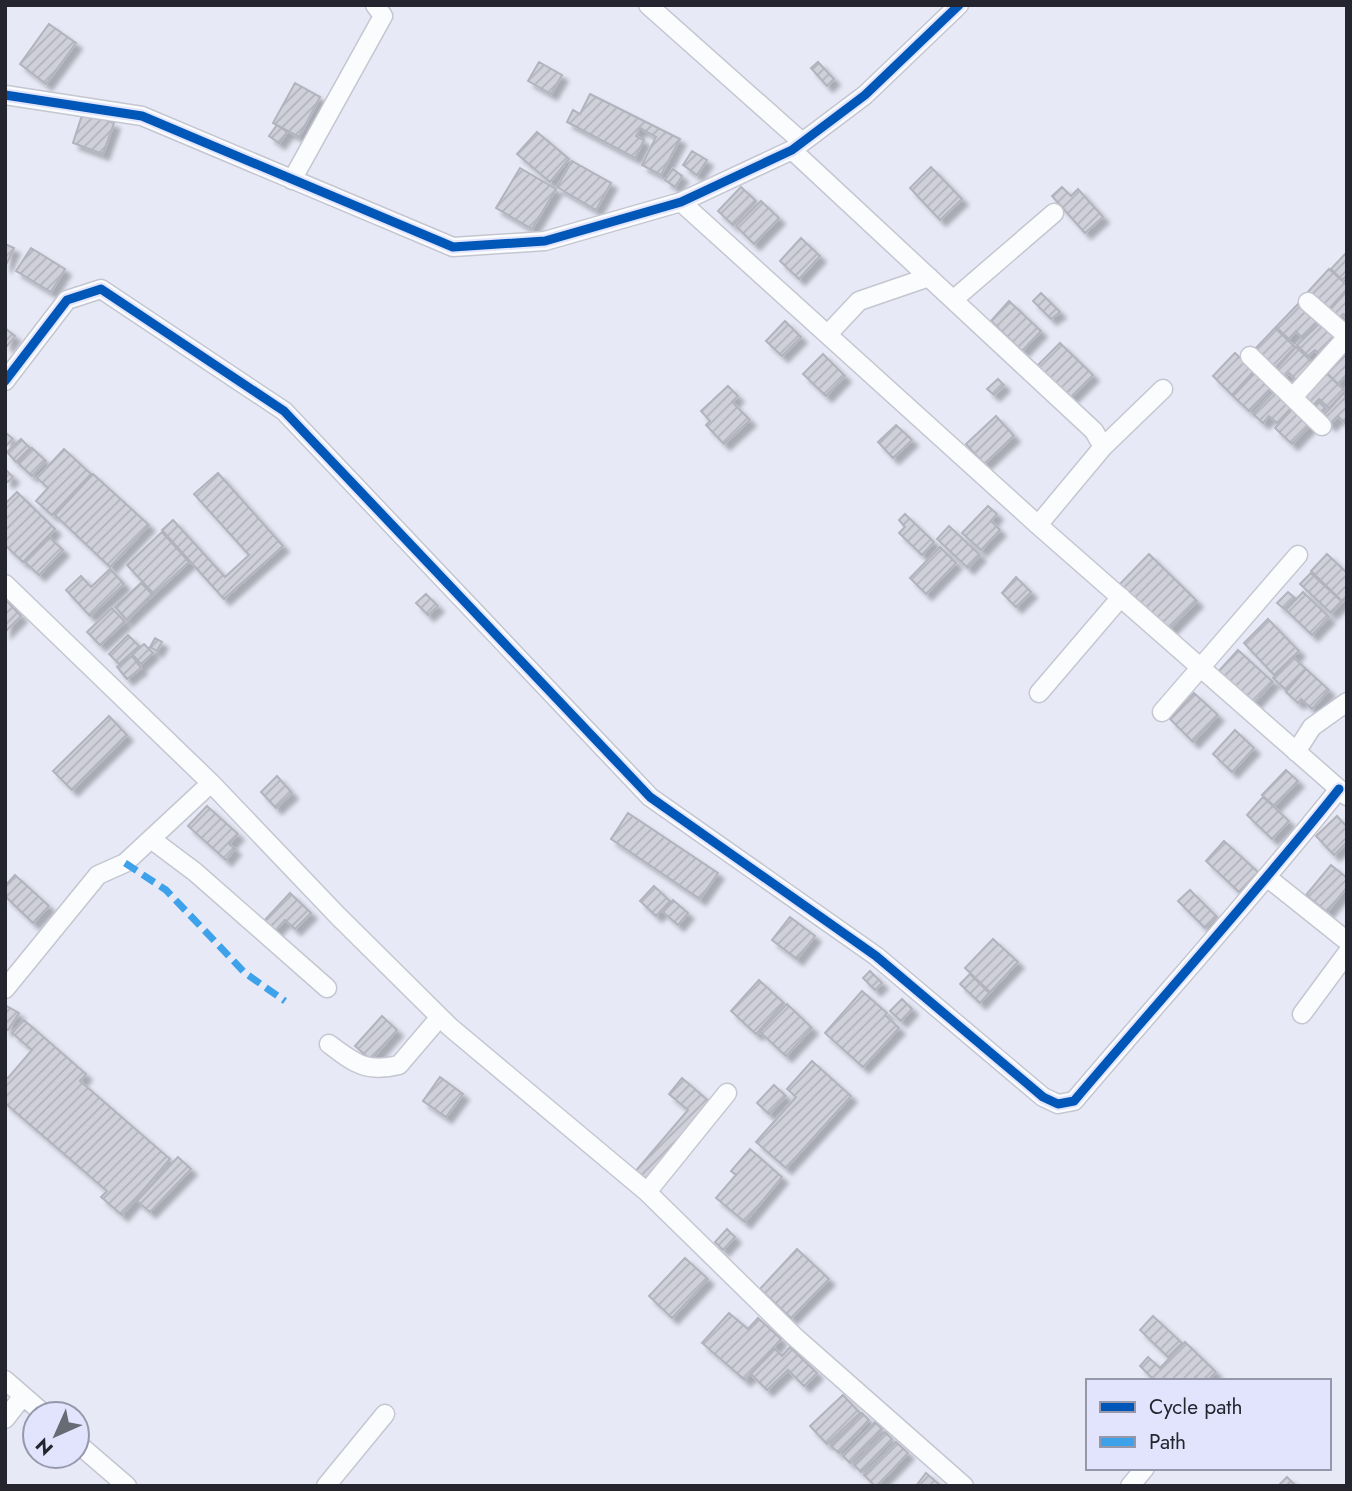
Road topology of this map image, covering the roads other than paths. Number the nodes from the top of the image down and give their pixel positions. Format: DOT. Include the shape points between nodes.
graph roads {
  1 [pos="375,5"];
  2 [pos="649,5"];
  3 [pos="959,5"];
  4 [pos="5,95"];
  5 [pos="797,146"];
  6 [pos="292,180"];
  7 [pos="681,202"];
  8 [pos="1054,213"];
  9 [pos="929,278"];
  10 [pos="953,300"];
  11 [pos="1308,302"];
  12 [pos="828,334"];
  13 [pos="1347,337"];
  14 [pos="1250,356"];
  15 [pos="5,381"];
  16 [pos="1163,389"];
  17 [pos="1293,397"];
  18 [pos="1322,426"];
  19 [pos="1103,447"];
  20 [pos="1038,525"];
  21 [pos="1298,555"];
  22 [pos="5,583"];
  23 [pos="1121,597"];
  24 [pos="1200,667"];
  25 [pos="1039,693"];
  26 [pos="1347,702"];
  27 [pos="1162,712"];
  28 [pos="1296,752"];
  29 [pos="211,783"];
  30 [pos="1343,793"];
  31 [pos="151,839"];
  32 [pos="1268,878"];
  33 [pos="1347,941"];
  34 [pos="1347,953"];
  35 [pos="327,988"];
  36 [pos="5,989"];
  37 [pos="1302,1014"];
  38 [pos="440,1017"];
  39 [pos="329,1044"];
  40 [pos="727,1093"];
  41 [pos="647,1192"];
  42 [pos="5,1380"];
  43 [pos="23,1396"];
  44 [pos="28,1400"];
  45 [pos="385,1414"];
  46 [pos="5,1419"];
  47 [pos="91,1455"];
  48 [pos="1143,1470"];
  49 [pos="127,1486"];
  50 [pos="326,1486"];
  51 [pos="964,1486"];
  52 [pos="1130,1486"];
  1 -- 6 [label="street" via="383,16"];
  2 -- 5 [label="street"];
  3 -- 5 [label="street" via="865,95"];
  4 -- 6 [label="street" via="142,116"];
  5 -- 7 [label="street"];
  5 -- 9 [label="street"];
  6 -- 7 [label="street" via="453,247 545,241"];
  7 -- 12 [label="street"];
  8 -- 10 [label="street"];
  9 -- 10 [label="street"];
  9 -- 12 [label="street" via="859,301"];
  10 -- 19 [label="street" via="1094,431"];
  11 -- 13 [label="street"];
  12 -- 20 [label="street"];
  13 -- 17 [label="street"];
  14 -- 17 [label="street"];
  15 -- 32 [label="street" via="67,300 102,289 284,411 650,797 876,956 1043,1097 1058,1104 1074,1101"];
  16 -- 19 [label="street"];
  17 -- 18 [label="street"];
  19 -- 20 [label="street"];
  20 -- 23 [label="street"];
  21 -- 24 [label="street"];
  22 -- 29 [label="street"];
  23 -- 24 [label="street"];
  23 -- 25 [label="street"];
  24 -- 27 [label="street"];
  24 -- 28 [label="street"];
  26 -- 28 [label="street" via="1312,727"];
  28 -- 30 [label="street"];
  29 -- 31 [label="street"];
  29 -- 38 [label="street"];
  30 -- 32 [label="street"];
  31 -- 35 [label="street"];
  31 -- 36 [label="street" via="125,863 98,875"];
  32 -- 33 [label="street"];
  34 -- 37 [label="street"];
  38 -- 39 [label="street" via="399,1065 372,1068 356,1064"];
  38 -- 41 [label="street"];
  40 -- 41 [label="street"];
  41 -- 51 [label="street" via="795,1337"];
  42 -- 43 [label="street"];
  43 -- 44 [label="street"];
  43 -- 46 [label="street"];
  45 -- 50 [label="street"];
  47 -- 49 [label="street"];
  48 -- 52 [label="street"];
}
